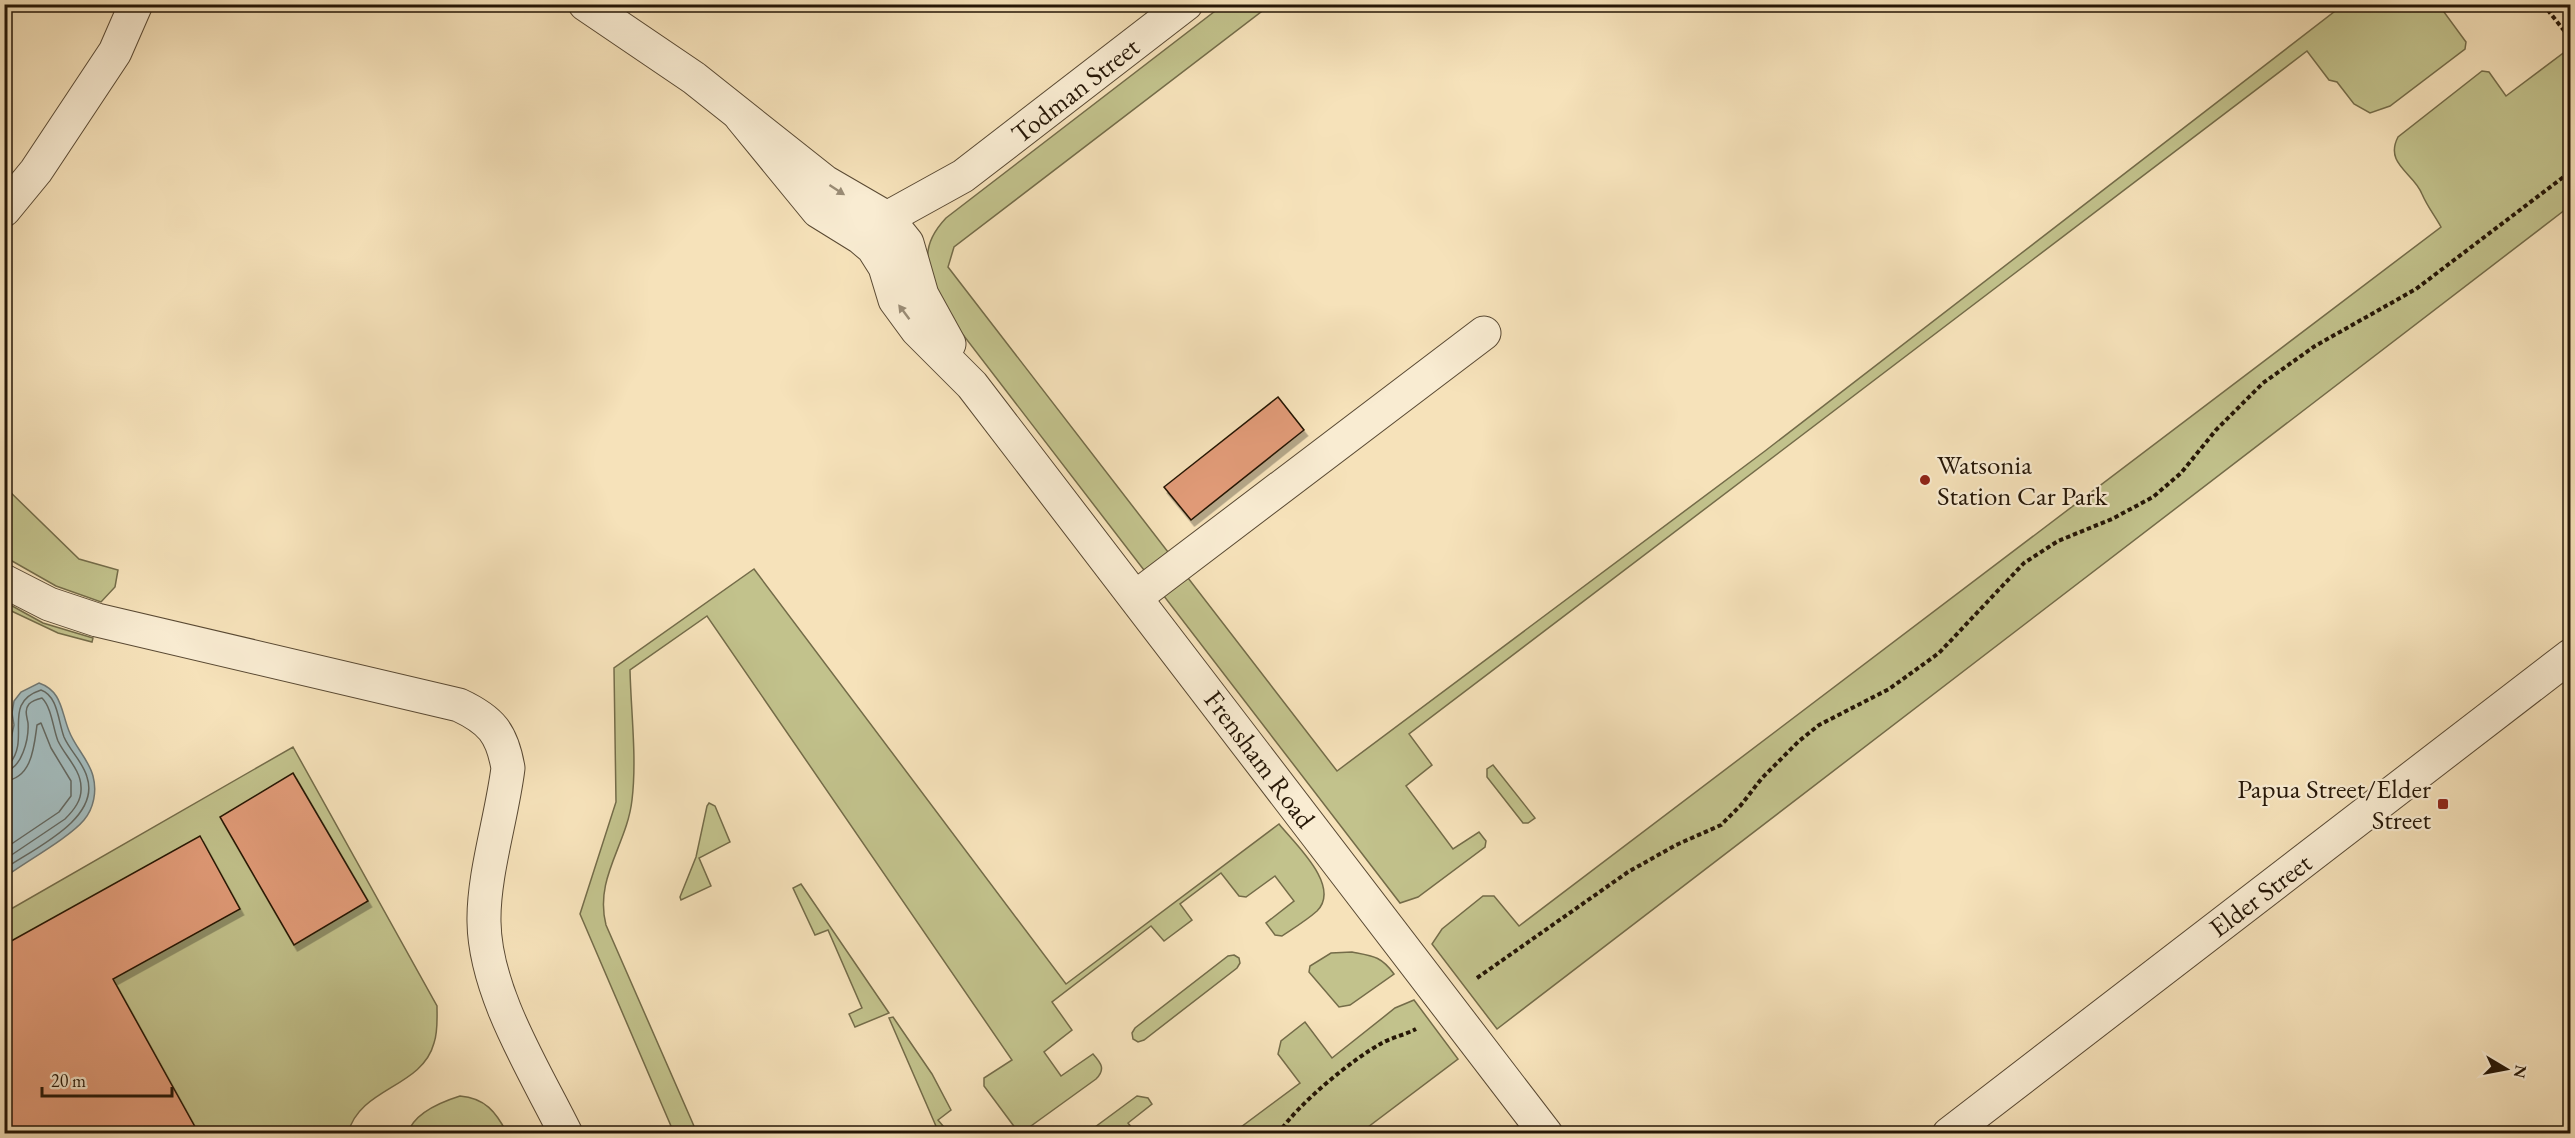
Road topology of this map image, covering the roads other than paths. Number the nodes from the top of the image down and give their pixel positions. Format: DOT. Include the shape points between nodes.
graph roads {
  1 [pos="136,4"];
  2 [pos="157,4"];
  3 [pos="585,4"];
  4 [pos="1186,4"];
  5 [pos="115,52"];
  6 [pos="741,117"];
  7 [pos="963,176"];
  8 [pos="4,210"];
  9 [pos="887,218"];
  10 [pos="907,243"];
  11 [pos="873,248"];
  12 [pos="1484,333"];
  13 [pos="972,385"];
  14 [pos="4,581"];
  15 [pos="1136,597"];
  16 [pos="2571,656"];
  17 [pos="566,1134"];
  18 [pos="1546,1134"];
  19 [pos="1949,1134"];
  1 -- 5 [label="street"];
  2 -- 5 [label="street"];
  3 -- 6 [label="street, Frensham Road" via="694,78"];
  4 -- 7 [label="street, Todman Street"];
  5 -- 8 [label="street" via="36,171"];
  6 -- 9 [label="street, Frensham Road, one-way" via="825,182"];
  6 -- 11 [label="street, Frensham Road" via="818,211"];
  7 -- 9 [label="street, Todman Street"];
  7 -- 10 [label="street, Todman Street"];
  9 -- 10 [label="street, Frensham Road"];
  9 -- 11 [label="street"];
  10 -- 11 [label="street"];
  10 -- 13 [label="street, Frensham Road" via="922,295"];
  13 -- 11 [label="street, Frensham Road, one-way" via="917,330 895,300 885,267"];
  12 -- 15 [label="street"];
  13 -- 15 [label="street, Frensham Road"];
  14 -- 17 [label="street" via="49,604 97,620 459,705 494,728 505,749 508,768 486,892 487,949 513,1027"];
  15 -- 18 [label="street, Frensham Road"];
  16 -- 19 [label="street, Elder Street"];
}
